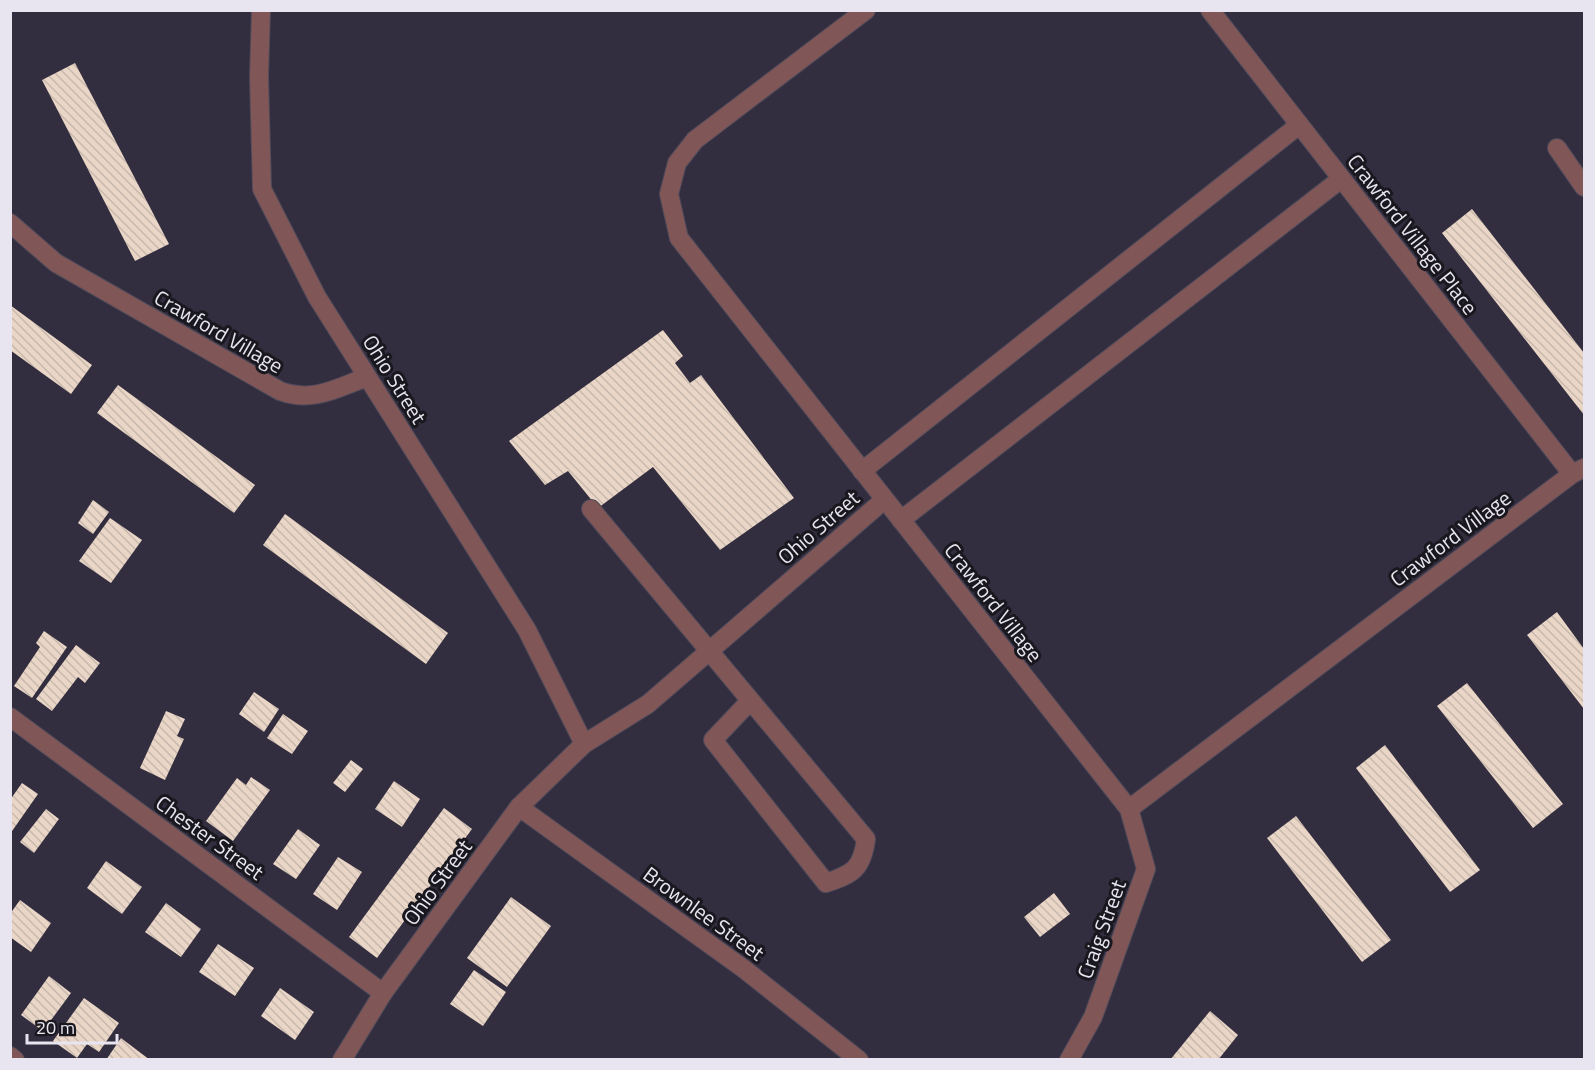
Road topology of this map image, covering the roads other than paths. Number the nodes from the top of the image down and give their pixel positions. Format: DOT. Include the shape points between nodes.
graph roads {
  1 [pos="261,10"];
  2 [pos="866,10"];
  3 [pos="1210,10"];
  4 [pos="1299,125"];
  5 [pos="1557,148"];
  6 [pos="1341,179"];
  7 [pos="1584,187"];
  8 [pos="10,223"];
  9 [pos="368,377"];
  10 [pos="862,471"];
  11 [pos="1578,471"];
  12 [pos="884,500"];
  13 [pos="591,509"];
  14 [pos="901,520"];
  15 [pos="709,651"];
  16 [pos="750,701"];
  17 [pos="10,717"];
  18 [pos="584,744"];
  19 [pos="519,807"];
  20 [pos="1129,809"];
  21 [pos="383,993"];
  22 [pos="10,1056"];
  23 [pos="15,1059"];
  24 [pos="342,1059"];
  25 [pos="859,1059"];
  26 [pos="1069,1059"];
  1 -- 9 [label="street, Ohio Street" via="262,189 317,297"];
  2 -- 10 [label="street, Crawford Village" via="695,140 677,163 669,194 678,238"];
  3 -- 4 [label="street, Crawford Village Place"];
  4 -- 6 [label="street, Crawford Village Place"];
  4 -- 10 [label="street"];
  5 -- 7 [label="street"];
  6 -- 11 [label="street, Crawford Village Place"];
  6 -- 14 [label="street"];
  8 -- 9 [label="street, Crawford Village" via="56,263 280,392 296,397 319,395"];
  9 -- 18 [label="street, Ohio Street" via="527,630"];
  10 -- 12 [label="street, Crawford Village"];
  11 -- 20 [label="street, Crawford Village"];
  12 -- 14 [label="street, Crawford Village"];
  12 -- 15 [label="street, Ohio Street"];
  13 -- 15 [label="street"];
  14 -- 20 [label="street, Crawford Village"];
  15 -- 16 [label="street"];
  15 -- 18 [label="street, Ohio Street" via="648,704"];
  16 -- 16 [label="street" via="866,839 864,858 848,876 826,883 713,740"];
  17 -- 21 [label="street, Chester Street"];
  18 -- 19 [label="street, Ohio Street"];
  19 -- 21 [label="street, Ohio Street"];
  19 -- 25 [label="street, Brownlee Street" via="744,969"];
  20 -- 26 [label="street, Craig Street" via="1146,869 1093,1017"];
  21 -- 24 [label="street, Ohio Street"];
  22 -- 23 [label="street"];
}
